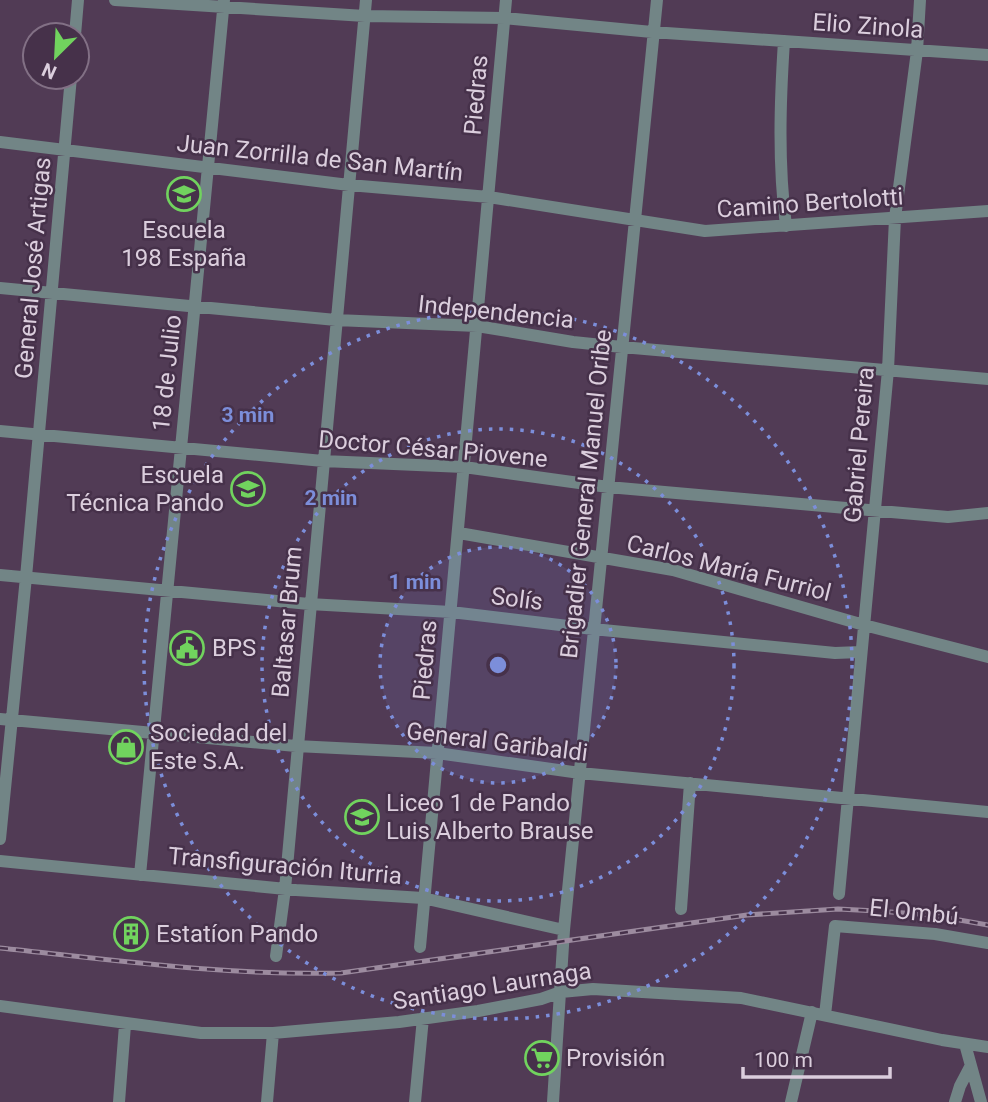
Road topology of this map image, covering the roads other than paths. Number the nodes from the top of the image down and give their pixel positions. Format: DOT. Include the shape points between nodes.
graph roads {
  1 [pos="78,0"];
  2 [pos="115,0"];
  3 [pos="366,0"];
  4 [pos="506,0"];
  5 [pos="657,0"];
  6 [pos="920,0"];
  7 [pos="223,4"];
  8 [pos="365,16"];
  9 [pos="504,18"];
  10 [pos="76,21"];
  11 [pos="652,32"];
  12 [pos="784,41"];
  13 [pos="917,51"];
  14 [pos="988,55"];
  15 [pos="70,91"];
  16 [pos="0,142"];
  17 [pos="65,149"];
  18 [pos="208,166"];
  19 [pos="349,185"];
  20 [pos="489,197"];
  21 [pos="988,211"];
  22 [pos="895,218"];
  23 [pos="635,221"];
  24 [pos="786,226"];
  25 [pos="0,288"];
  26 [pos="52,293"];
  27 [pos="195,307"];
  28 [pos="336,320"];
  29 [pos="477,326"];
  30 [pos="622,347"];
  31 [pos="888,369"];
  32 [pos="988,379"];
  33 [pos="0,431"];
  34 [pos="38,434"];
  35 [pos="180,447"];
  36 [pos="323,461"];
  37 [pos="464,467"];
  38 [pos="608,487"];
  39 [pos="874,511"];
  40 [pos="988,513"];
  41 [pos="459,533"];
  42 [pos="601,558"];
  43 [pos="0,575"];
  44 [pos="26,577"];
  45 [pos="168,590"];
  46 [pos="309,604"];
  47 [pos="451,612"];
  48 [pos="864,625"];
  49 [pos="593,629"];
  50 [pos="860,652"];
  51 [pos="988,657"];
  52 [pos="6,720"];
  53 [pos="155,733"];
  54 [pos="296,746"];
  55 [pos="437,753"];
  56 [pos="580,773"];
  57 [pos="690,783"];
  58 [pos="847,798"];
  59 [pos="988,812"];
  60 [pos="0,839"];
  61 [pos="0,861"];
  62 [pos="140,875"];
  63 [pos="285,889"];
  64 [pos="839,894"];
  65 [pos="423,898"];
  66 [pos="681,909"];
  67 [pos="564,930"];
  68 [pos="988,943"];
  69 [pos="420,947"];
  70 [pos="276,956"];
  71 [pos="561,992"];
  72 [pos="0,1006"];
  73 [pos="812,1012"];
  74 [pos="825,1015"];
  75 [pos="423,1018"];
  76 [pos="125,1025"];
  77 [pos="273,1033"];
  78 [pos="965,1044"];
  79 [pos="988,1047"];
  80 [pos="970,1067"];
  81 [pos="119,1102"];
  82 [pos="267,1102"];
  83 [pos="415,1102"];
  84 [pos="553,1102"];
  85 [pos="791,1102"];
  86 [pos="955,1102"];
  87 [pos="981,1102"];
  1 -- 10 [label="street"];
  2 -- 7 [label="street, Elio Zinola"];
  3 -- 8 [label="street, Baltasar Brum"];
  4 -- 9 [label="street, Piedras"];
  5 -- 11 [label="street, Brigadier General Manuel Oribe"];
  6 -- 13 [label="street, Gabriel Pereira"];
  7 -- 8 [label="street, Elio Zinola"];
  7 -- 18 [label="street, 18 de Julio"];
  8 -- 9 [label="street, Elio Zinola"];
  8 -- 19 [label="street, Baltasar Brum"];
  9 -- 11 [label="street, Elio Zinola"];
  9 -- 20 [label="street, Piedras"];
  11 -- 12 [label="street, Elio Zinola"];
  11 -- 23 [label="street, Brigadier General Manuel Oribe"];
  12 -- 13 [label="street, Elio Zinola"];
  12 -- 24 [label="street" via="779,126"];
  13 -- 14 [label="street, Elio Zinola"];
  13 -- 22 [label="street, Gabriel Pereira"];
  15 -- 17 [label="street, General José Artigas"];
  16 -- 17 [label="street, Juan Zorrilla de San Martín"];
  17 -- 18 [label="street, Juan Zorrilla de San Martín"];
  17 -- 26 [label="street, General José Artigas"];
  18 -- 19 [label="street, Juan Zorrilla de San Martín"];
  18 -- 27 [label="street, 18 de Julio"];
  19 -- 20 [label="street, Juan Zorrilla de San Martín"];
  19 -- 28 [label="street, Baltasar Brum"];
  20 -- 23 [label="street, Juan Zorrilla de San Martín"];
  20 -- 29 [label="street, Piedras"];
  21 -- 22 [label="street, Camino Bertolotti"];
  22 -- 24 [label="street, Camino Bertolotti"];
  22 -- 31 [label="street, Gabriel Pereira"];
  23 -- 24 [label="street, Camino Bertolotti" via="705,231"];
  23 -- 30 [label="street, Brigadier General Manuel Oribe"];
  25 -- 26 [label="street, Independencia"];
  26 -- 27 [label="street, Independencia"];
  26 -- 34 [label="street, General José Artigas"];
  27 -- 28 [label="street, Independencia"];
  27 -- 35 [label="street, 18 de Julio"];
  28 -- 29 [label="street, Independencia"];
  28 -- 36 [label="street, Baltasar Brum"];
  29 -- 30 [label="street, Independencia"];
  29 -- 37 [label="street, Piedras"];
  30 -- 31 [label="street, Independencia"];
  30 -- 38 [label="street, Brigadier General Manuel Oribe"];
  31 -- 32 [label="street, Independencia"];
  31 -- 39 [label="street, Gabriel Pereira"];
  33 -- 34 [label="street, Doctor César Piovene"];
  34 -- 35 [label="street, Doctor César Piovene"];
  34 -- 44 [label="street, General José Artigas"];
  35 -- 36 [label="street, Doctor César Piovene"];
  35 -- 45 [label="street, 18 de Julio"];
  36 -- 37 [label="street, Doctor César Piovene"];
  36 -- 46 [label="street, Baltasar Brum"];
  37 -- 38 [label="street, Doctor César Piovene"];
  37 -- 41 [label="street, Piedras"];
  38 -- 39 [label="street, Doctor César Piovene"];
  38 -- 42 [label="street, Brigadier General Manuel Oribe"];
  39 -- 40 [label="street, Doctor César Piovene" via="948,517"];
  39 -- 48 [label="street, Gabriel Pereira"];
  41 -- 42 [label="street, Carlos María Furriol"];
  41 -- 47 [label="street, Piedras"];
  42 -- 48 [label="street, Carlos María Furriol" via="673,570"];
  42 -- 49 [label="street, Brigadier General Manuel Oribe"];
  43 -- 44 [label="street, Solís"];
  44 -- 45 [label="street, Solís"];
  44 -- 52 [label="street, General José Artigas"];
  45 -- 46 [label="street, Solís"];
  45 -- 53 [label="street, 18 de Julio"];
  46 -- 47 [label="street, Solís"];
  46 -- 54 [label="street, Baltasar Brum"];
  47 -- 49 [label="street, Solís"];
  47 -- 55 [label="street, Piedras"];
  48 -- 50 [label="street, Gabriel Pereira"];
  48 -- 51 [label="street, Carlos María Furriol"];
  49 -- 50 [label="street, Solís"];
  49 -- 56 [label="street, Brigadier General Manuel Oribe"];
  50 -- 58 [label="street, Gabriel Pereira"];
  52 -- 53 [label="street, General Garibaldi"];
  52 -- 60 [label="street, General José Artigas"];
  53 -- 54 [label="street, General Garibaldi"];
  53 -- 62 [label="street, 18 de Julio"];
  54 -- 55 [label="street, General Garibaldi"];
  54 -- 63 [label="street, Baltasar Brum"];
  55 -- 56 [label="street, General Garibaldi"];
  55 -- 65 [label="street, Piedras"];
  56 -- 57 [label="street, General Garibaldi"];
  56 -- 67 [label="street, Brigadier General Manuel Oribe"];
  57 -- 58 [label="street, General Garibaldi"];
  57 -- 66 [label="street"];
  58 -- 59 [label="street, General Garibaldi"];
  58 -- 64 [label="street, Gabriel Pereira"];
  61 -- 62 [label="street, Transfiguración Iturria"];
  62 -- 63 [label="street, Transfiguración Iturria"];
  63 -- 65 [label="street, Transfiguración Iturria"];
  63 -- 70 [label="street, Baltasar Brum"];
  65 -- 67 [label="street, Transfiguración Iturria"];
  65 -- 69 [label="street, Piedras"];
  67 -- 71 [label="street, Brigadier General Manuel Oribe"];
  68 -- 74 [label="street, El Ombú" via="935,933 835,926"];
  71 -- 73 [label="street, Santiago Laurnaga" via="593,989 741,998"];
  71 -- 75 [label="street, Santiago Laurnaga"];
  71 -- 84 [label="street, Brigadier General Manuel Oribe"];
  72 -- 76 [label="street, Santiago Laurnaga"];
  73 -- 74 [label="street, Santiago Laurnaga"];
  73 -- 85 [label="street"];
  74 -- 78 [label="street, Santiago Laurnaga"];
  75 -- 77 [label="street, Santiago Laurnaga"];
  75 -- 83 [label="street"];
  76 -- 77 [label="street, Santiago Laurnaga" via="201,1033"];
  76 -- 81 [label="street"];
  77 -- 82 [label="street"];
  78 -- 79 [label="street, Santiago Laurnaga"];
  78 -- 80 [label="street"];
  80 -- 86 [label="street"];
  80 -- 87 [label="street"];
}
